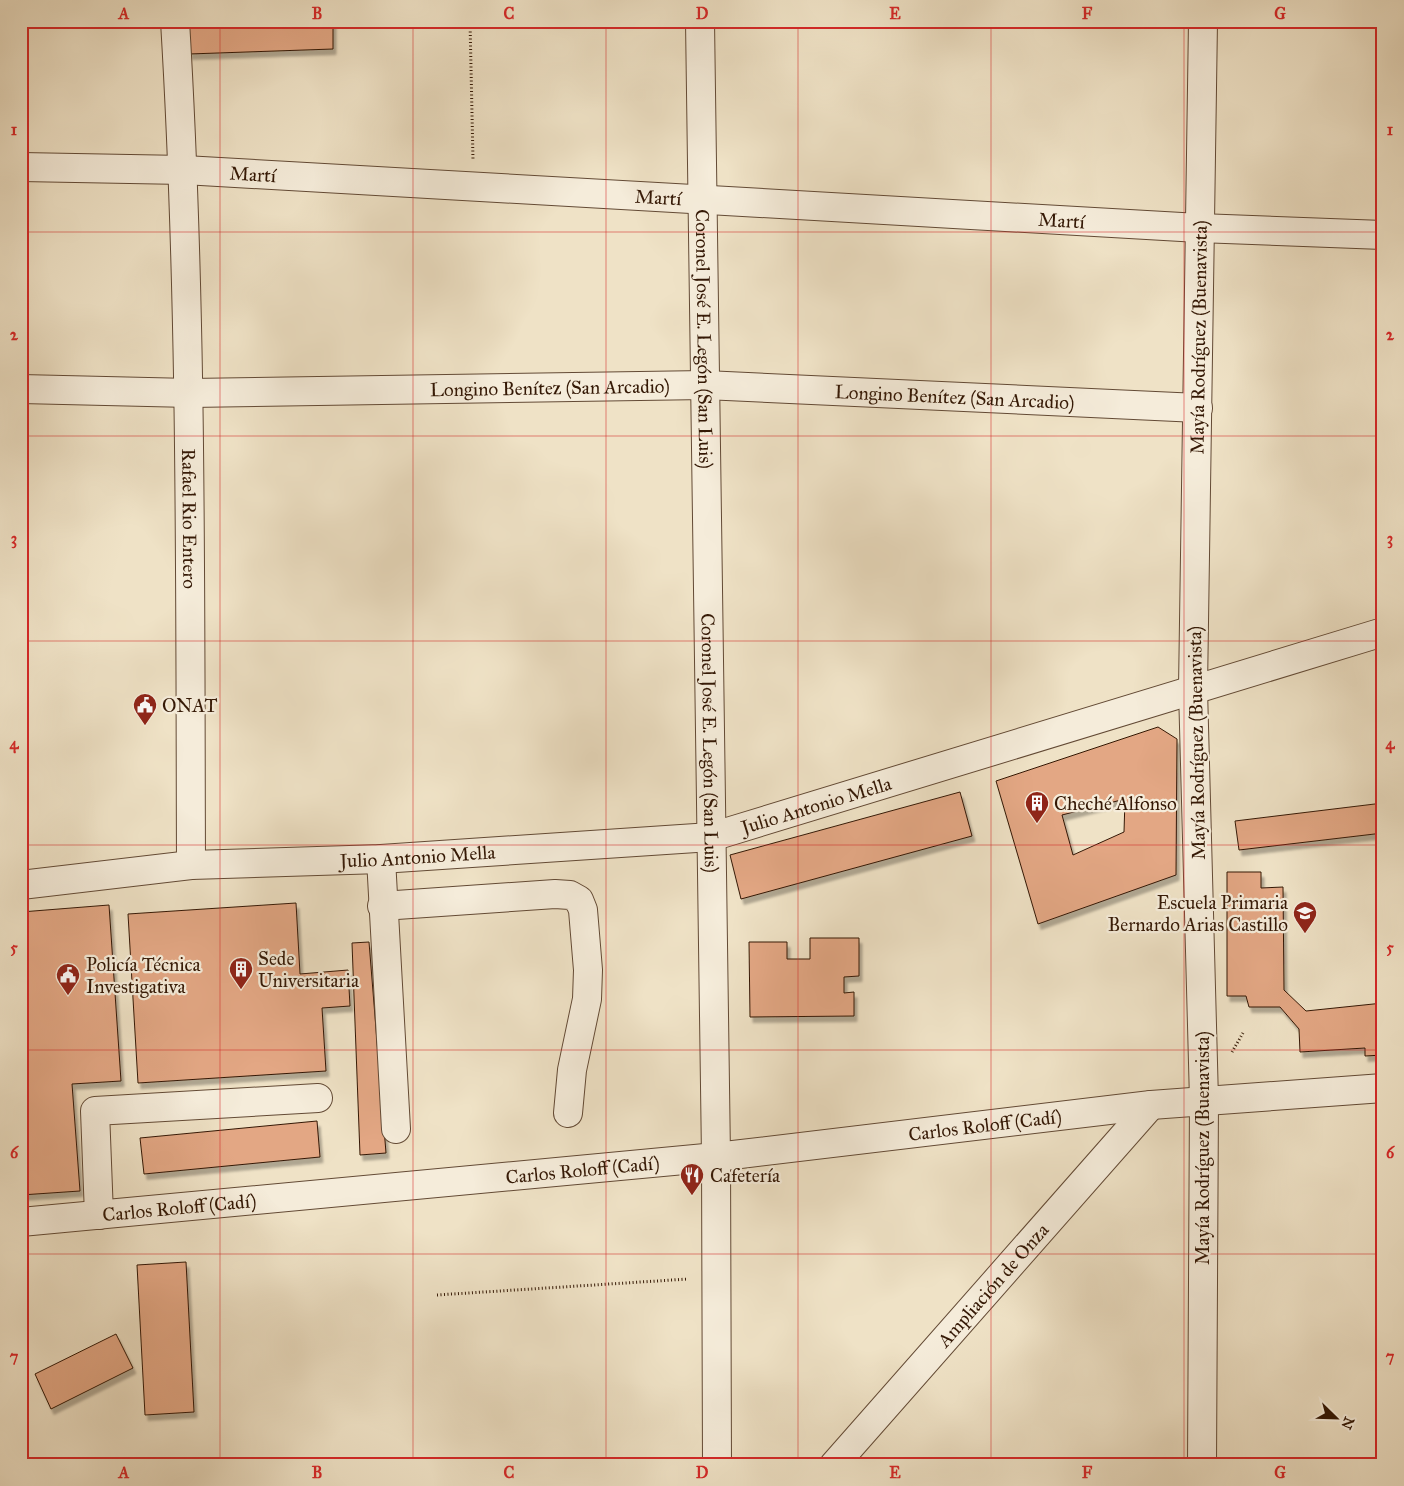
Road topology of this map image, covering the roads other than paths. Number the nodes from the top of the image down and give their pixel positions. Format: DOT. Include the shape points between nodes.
graph roads {
  1 [pos="175,21"];
  2 [pos="700,21"];
  3 [pos="1203,21"];
  4 [pos="21,167"];
  5 [pos="184,170"];
  6 [pos="703,198"];
  7 [pos="1199,228"];
  8 [pos="1383,235"];
  9 [pos="705,385"];
  10 [pos="21,389"];
  11 [pos="190,393"];
  12 [pos="1198,408"];
  13 [pos="1383,632"];
  14 [pos="1193,688"];
  15 [pos="711,837"];
  16 [pos="381,858"];
  17 [pos="191,865"];
  18 [pos="21,885"];
  19 [pos="382,906"];
  20 [pos="1383,1088"];
  21 [pos="318,1098"];
  22 [pos="1204,1100"];
  23 [pos="1151,1105"];
  24 [pos="568,1113"];
  25 [pos="396,1129"];
  26 [pos="716,1157"];
  27 [pos="99,1215"];
  28 [pos="21,1222"];
  29 [pos="717,1465"];
  30 [pos="834,1465"];
  31 [pos="1202,1465"];
  1 -- 5 [label="street, Rafael Rio Entero"];
  2 -- 6 [label="street, Coronel José E. Legón (San Luis)"];
  3 -- 7 [label="street, Mayía Rodríguez (Buenavista)"];
  4 -- 5 [label="street, Martí"];
  5 -- 6 [label="street, Martí"];
  5 -- 11 [label="street, Rafael Rio Entero"];
  6 -- 7 [label="street, Martí"];
  6 -- 9 [label="street, Coronel José E. Legón (San Luis)"];
  7 -- 8 [label="street, Martí"];
  7 -- 12 [label="street, Mayía Rodríguez (Buenavista)"];
  9 -- 11 [label="street, Longino Benítez (San Arcadio)"];
  9 -- 12 [label="street, Longino Benítez (San Arcadio)"];
  9 -- 15 [label="street, Coronel José E. Legón (San Luis)"];
  10 -- 11 [label="street, Longino Benítez (San Arcadio)"];
  11 -- 17 [label="street, Rafael Rio Entero"];
  12 -- 14 [label="street, Mayía Rodríguez (Buenavista)"];
  13 -- 14 [label="street, Julio Antonio Mella"];
  14 -- 15 [label="street, Julio Antonio Mella"];
  14 -- 22 [label="street, Mayía Rodríguez (Buenavista)"];
  15 -- 16 [label="street, Julio Antonio Mella"];
  15 -- 26 [label="street, Coronel José E. Legón (San Luis)"];
  16 -- 17 [label="street, Julio Antonio Mella"];
  16 -- 19 [label="street"];
  17 -- 18 [label="street, Julio Antonio Mella"];
  19 -- 24 [label="street" via="555,894 570,895 579,900 583,910 588,970 587,999 572,1070"];
  19 -- 25 [label="street"];
  20 -- 22 [label="street, Carlos Roloff (Cadí)"];
  21 -- 27 [label="street" via="94,1111"];
  22 -- 23 [label="street, Carlos Roloff (Cadí)"];
  22 -- 31 [label="street, Mayía Rodríguez (Buenavista)"];
  23 -- 26 [label="street, Carlos Roloff (Cadí)"];
  23 -- 30 [label="street, Ampliación de Onza"];
  26 -- 27 [label="street, Carlos Roloff (Cadí)"];
  26 -- 29 [label="street, Coronel José E. Legón (San Luis)"];
  27 -- 28 [label="street, Carlos Roloff (Cadí)"];
}
